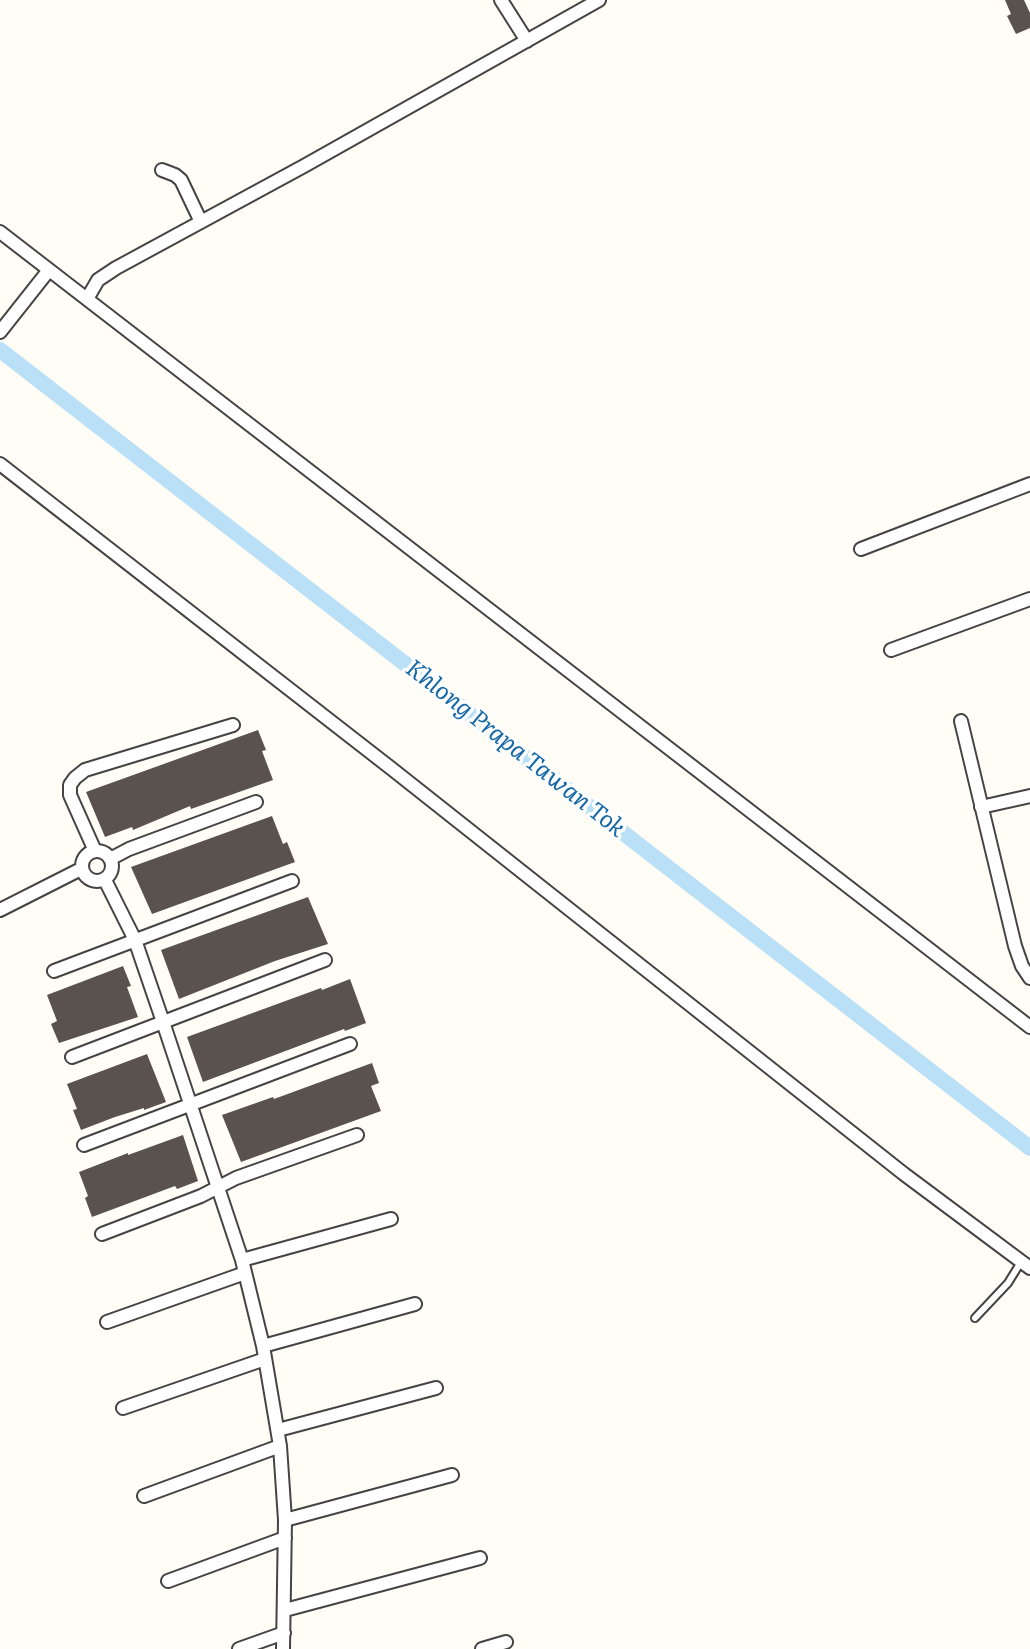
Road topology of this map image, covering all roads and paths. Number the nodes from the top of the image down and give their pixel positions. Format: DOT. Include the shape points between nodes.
graph roads {
  1 [pos="501,0"];
  2 [pos="599,0"];
  3 [pos="527,41"];
  4 [pos="162,170"];
  5 [pos="201,222"];
  6 [pos="0,232"];
  7 [pos="49,270"];
  8 [pos="87,299"];
  9 [pos="0,332"];
  10 [pos="0,464"];
  11 [pos="1030,484"];
  12 [pos="861,549"];
  13 [pos="1030,599"];
  14 [pos="891,650"];
  15 [pos="961,721"];
  16 [pos="233,724"];
  17 [pos="1030,796"];
  18 [pos="256,802"];
  19 [pos="981,807"];
  20 [pos="95,851"];
  21 [pos="110,859"];
  22 [pos="81,869"];
  23 [pos="104,880"];
  24 [pos="292,881"];
  25 [pos="0,910"];
  26 [pos="135,940"];
  27 [pos="325,960"];
  28 [pos="54,971"];
  29 [pos="1030,978"];
  30 [pos="163,1022"];
  31 [pos="1030,1027"];
  32 [pos="350,1044"];
  33 [pos="72,1057"];
  34 [pos="190,1104"];
  35 [pos="357,1135"];
  36 [pos="84,1145"];
  37 [pos="219,1187"];
  38 [pos="391,1219"];
  39 [pos="102,1234"];
  40 [pos="1026,1265"];
  41 [pos="243,1266"];
  42 [pos="415,1304"];
  43 [pos="975,1318"];
  44 [pos="107,1322"];
  45 [pos="263,1346"];
  46 [pos="265,1359"];
  47 [pos="436,1388"];
  48 [pos="123,1408"];
  49 [pos="278,1430"];
  50 [pos="280,1446"];
  51 [pos="452,1475"];
  52 [pos="144,1496"];
  53 [pos="285,1520"];
  54 [pos="285,1538"];
  55 [pos="480,1558"];
  56 [pos="168,1581"];
  57 [pos="285,1610"];
  58 [pos="284,1633"];
  59 [pos="506,1642"];
  60 [pos="239,1649"];
  61 [pos="284,1649"];
  62 [pos="482,1649"];
  1 -- 3 [label="street"];
  2 -- 3 [label="street"];
  3 -- 5 [label="street"];
  4 -- 5 [label="street" via="181,180"];
  5 -- 8 [label="street" via="98,280"];
  6 -- 7 [label="street"];
  7 -- 8 [label="street"];
  7 -- 9 [label="street"];
  8 -- 31 [label="street"];
  10 -- 40 [label="street"];
  11 -- 12 [label="street"];
  13 -- 14 [label="street"];
  15 -- 19 [label="street"];
  16 -- 20 [label="street" via="85,770 75,778 70,795"];
  17 -- 19 [label="street"];
  18 -- 21 [label="street"];
  19 -- 29 [label="street" via="1015,946"];
  20 -- 21 [label="street"];
  20 -- 22 [label="street" via="84,857"];
  21 -- 23 [label="street" via="112,870"];
  22 -- 23 [label="street" via="93,881"];
  22 -- 25 [label="street"];
  23 -- 26 [label="street"];
  24 -- 26 [label="street"];
  26 -- 28 [label="street"];
  26 -- 30 [label="street"];
  27 -- 30 [label="street"];
  30 -- 33 [label="street"];
  30 -- 34 [label="street"];
  32 -- 34 [label="street"];
  34 -- 36 [label="street"];
  34 -- 37 [label="street"];
  35 -- 37 [label="street"];
  37 -- 39 [label="street"];
  37 -- 41 [label="street"];
  38 -- 41 [label="street"];
  40 -- 43 [label="lane"];
  41 -- 44 [label="street"];
  41 -- 45 [label="street"];
  42 -- 45 [label="street"];
  45 -- 46 [label="street"];
  46 -- 48 [label="street"];
  46 -- 49 [label="street"];
  47 -- 49 [label="street"];
  49 -- 50 [label="street"];
  50 -- 52 [label="street"];
  50 -- 53 [label="street"];
  51 -- 53 [label="street"];
  53 -- 54 [label="street"];
  54 -- 56 [label="street"];
  54 -- 57 [label="street"];
  55 -- 57 [label="street"];
  57 -- 58 [label="street"];
  58 -- 60 [label="street"];
  58 -- 61 [label="street"];
  59 -- 62 [label="street"];
}
